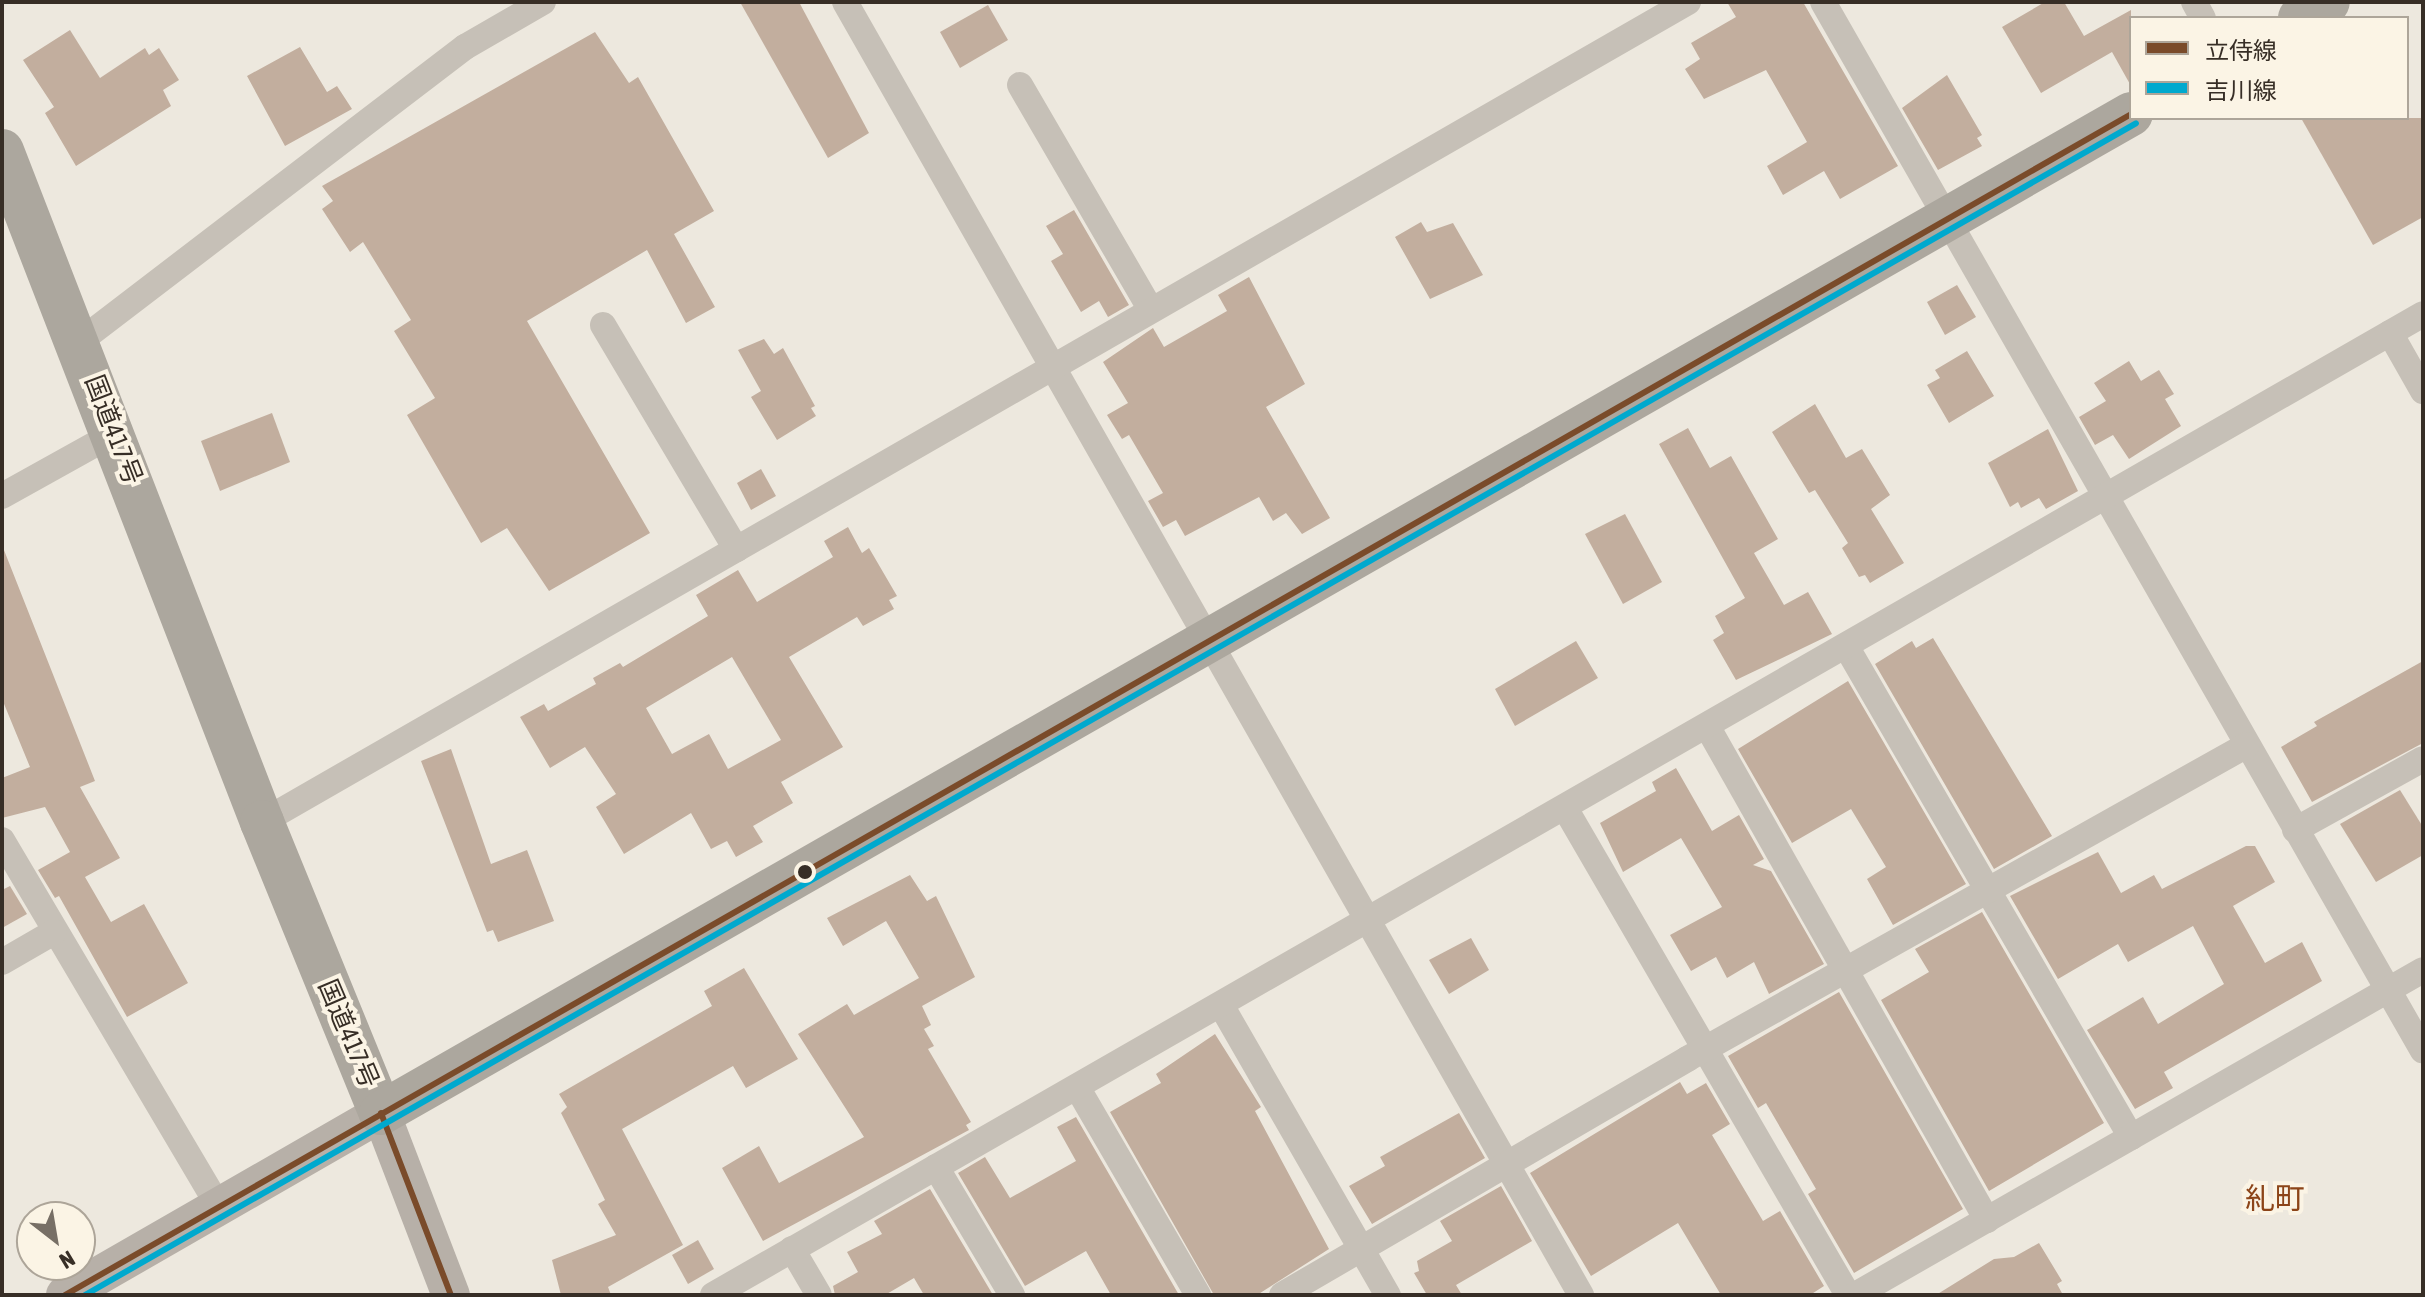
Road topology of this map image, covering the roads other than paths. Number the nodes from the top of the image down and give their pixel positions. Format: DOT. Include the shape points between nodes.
graph roads {
  1 [pos="543,2"];
  2 [pos="845,2"];
  3 [pos="1688,2"];
  4 [pos="1823,2"];
  5 [pos="2328,2"];
  6 [pos="2304,16"];
  7 [pos="1020,85"];
  8 [pos="2129,115"];
  9 [pos="2,151"];
  10 [pos="1945,221"];
  11 [pos="1151,310"];
  12 [pos="2423,314"];
  13 [pos="603,325"];
  14 [pos="2390,333"];
  15 [pos="79,342"];
  16 [pos="1053,366"];
  17 [pos="2423,391"];
  18 [pos="115,433"];
  19 [pos="2,496"];
  20 [pos="2103,499"];
  21 [pos="736,549"];
  22 [pos="1209,645"];
  23 [pos="1846,646"];
  24 [pos="1707,726"];
  25 [pos="2247,745"];
  26 [pos="2423,759"];
  27 [pos="1565,808"];
  28 [pos="262,822"];
  29 [pos="2295,830"];
  30 [pos="2,840"];
  31 [pos="1990,890"];
  32 [pos="1368,921"];
  33 [pos="54,932"];
  34 [pos="2,962"];
  35 [pos="2423,970"];
  36 [pos="1847,972"];
  37 [pos="2389,989"];
  38 [pos="1221,1005"];
  39 [pos="2423,1051"];
  40 [pos="1707,1052"];
  41 [pos="1077,1087"];
  42 [pos="381,1113"];
  43 [pos="2131,1137"];
  44 [pos="1507,1165"];
  45 [pos="936,1167"];
  46 [pos="219,1207"];
  47 [pos="1987,1220"];
  48 [pos="792,1249"];
  49 [pos="1362,1249"];
  50 [pos="65,1295"];
  51 [pos="451,1295"];
  52 [pos="713,1295"];
  53 [pos="819,1295"];
  54 [pos="1012,1295"];
  55 [pos="1198,1295"];
  56 [pos="1282,1295"];
  57 [pos="1388,1295"];
  58 [pos="1581,1295"];
  59 [pos="1848,1295"];
  60 [pos="1855,1295"];
  1 -- 15 [label="street" via="465,47"];
  2 -- 16 [label="street"];
  3 -- 11 [label="street"];
  4 -- 10 [label="street"];
  5 -- 6 [label="highway"];
  7 -- 11 [label="street"];
  8 -- 10 [label="highway, 国道417号"];
  9 -- 15 [label="highway, 国道417号"];
  10 -- 20 [label="street"];
  10 -- 22 [label="highway, 国道417号"];
  11 -- 16 [label="street"];
  12 -- 14 [label="street"];
  13 -- 21 [label="street"];
  14 -- 17 [label="street"];
  14 -- 20 [label="street"];
  15 -- 18 [label="highway, 国道417号"];
  16 -- 21 [label="street"];
  16 -- 22 [label="street"];
  18 -- 19 [label="street"];
  18 -- 28 [label="highway, 国道417号"];
  20 -- 23 [label="street"];
  20 -- 25 [label="street"];
  21 -- 28 [label="street"];
  22 -- 32 [label="street"];
  22 -- 42 [label="highway, 国道417号"];
  23 -- 24 [label="street"];
  23 -- 31 [label="street"];
  24 -- 27 [label="street"];
  24 -- 36 [label="street"];
  25 -- 29 [label="street"];
  25 -- 31 [label="street"];
  26 -- 29 [label="street"];
  27 -- 32 [label="street"];
  27 -- 40 [label="street"];
  28 -- 42 [label="highway, 国道417号"];
  29 -- 37 [label="street"];
  30 -- 33 [label="street"];
  31 -- 36 [label="street"];
  31 -- 43 [label="street"];
  32 -- 38 [label="street"];
  32 -- 44 [label="street"];
  33 -- 34 [label="street"];
  33 -- 46 [label="street"];
  35 -- 37 [label="street"];
  36 -- 40 [label="street"];
  36 -- 47 [label="street"];
  37 -- 39 [label="street"];
  37 -- 43 [label="street"];
  38 -- 41 [label="street"];
  38 -- 49 [label="street"];
  40 -- 44 [label="street"];
  40 -- 59 [label="street"];
  41 -- 45 [label="street"];
  41 -- 55 [label="street"];
  42 -- 46 [label="main road"];
  42 -- 51 [label="main road"];
  43 -- 47 [label="street"];
  44 -- 49 [label="street"];
  44 -- 58 [label="street"];
  45 -- 48 [label="street"];
  45 -- 54 [label="street"];
  46 -- 50 [label="main road"];
  47 -- 60 [label="street"];
  48 -- 52 [label="street"];
  48 -- 53 [label="street"];
  49 -- 56 [label="street"];
  49 -- 57 [label="street"];
}
